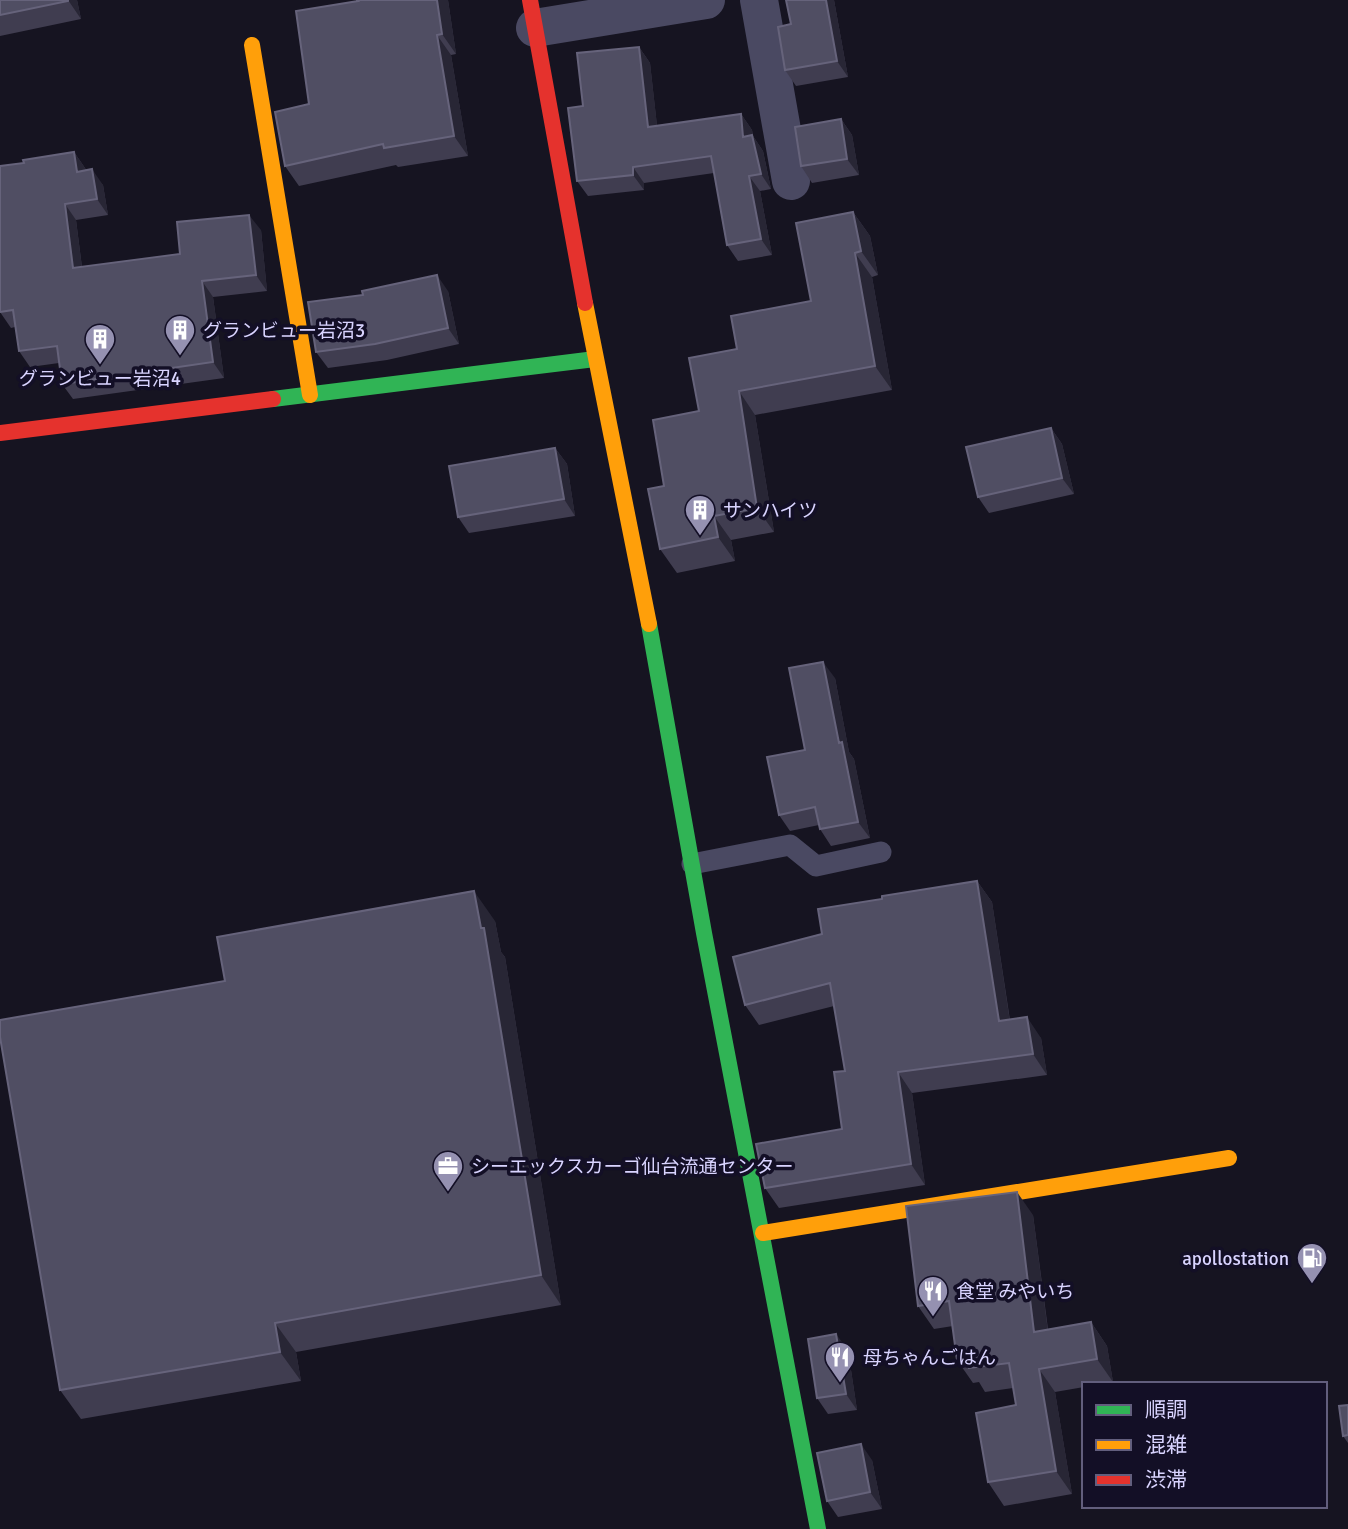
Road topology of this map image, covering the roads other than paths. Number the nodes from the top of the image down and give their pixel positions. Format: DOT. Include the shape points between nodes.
graph roads {
  1 [pos="706,0"];
  2 [pos="759,0"];
  3 [pos="533,14"];
  4 [pos="252,45"];
  5 [pos="791,181"];
  6 [pos="595,359"];
  7 [pos="310,395"];
  8 [pos="0,433"];
  9 [pos="881,852"];
  10 [pos="692,864"];
  11 [pos="1229,1158"];
  12 [pos="763,1233"];
  13 [pos="818,1529"];
  1 -- 3 [label="street"];
  2 -- 5 [label="street"];
  3 -- 6 [label="street"];
  4 -- 7 [label="street"];
  6 -- 7 [label="street"];
  6 -- 10 [label="street"];
  7 -- 8 [label="street"];
  9 -- 10 [label="lane" via="816,866 790,845"];
  10 -- 12 [label="street"];
  11 -- 12 [label="street"];
  12 -- 13 [label="street"];
}
